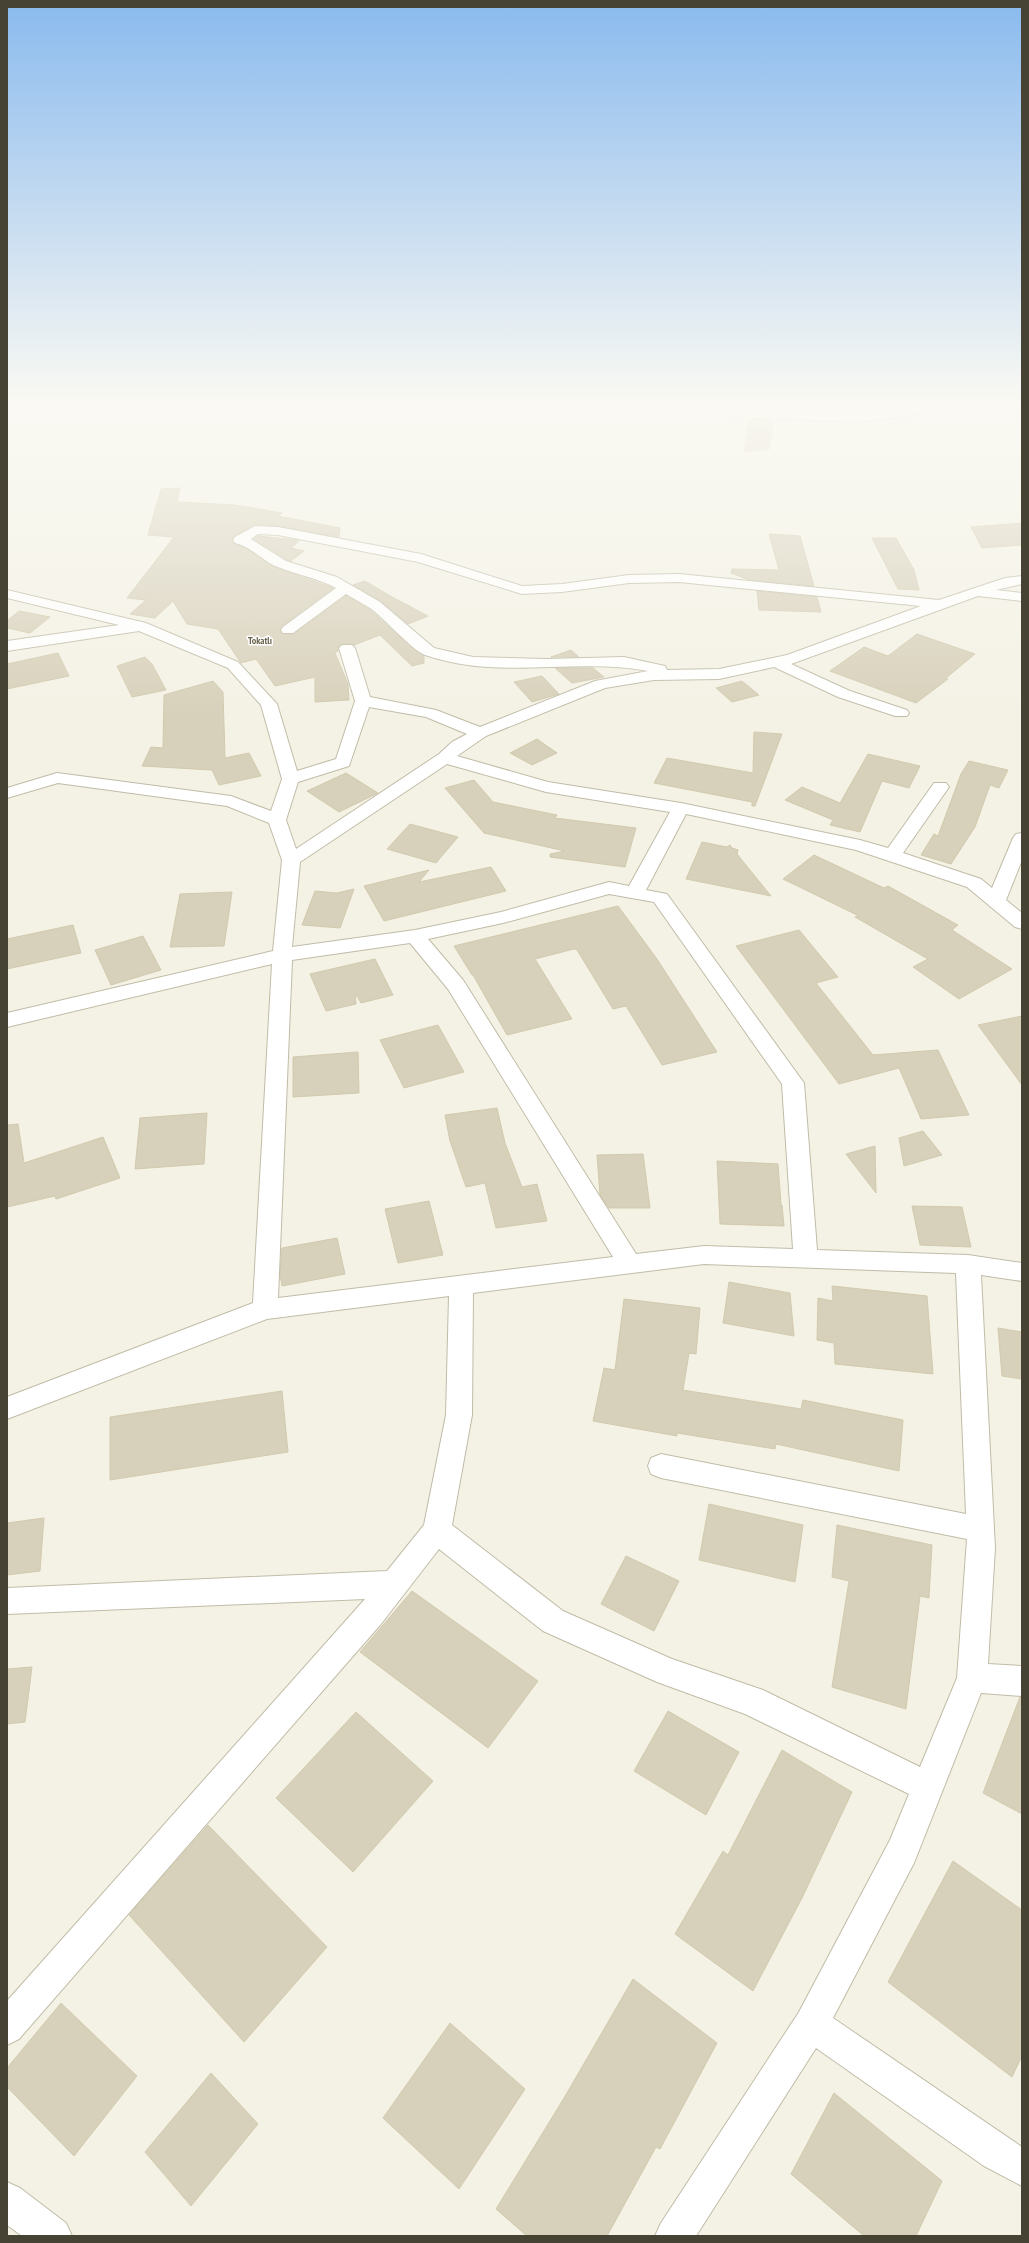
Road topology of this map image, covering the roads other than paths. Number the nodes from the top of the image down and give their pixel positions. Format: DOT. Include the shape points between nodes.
graph roads {
  1 [pos="1022,580"];
  2 [pos="344,589"];
  3 [pos="975,593"];
  4 [pos="7,594"];
  5 [pos="1022,597"];
  6 [pos="944,604"];
  7 [pos="141,626"];
  8 [pos="288,630"];
  9 [pos="7,646"];
  10 [pos="347,648"];
  11 [pos="775,662"];
  12 [pos="690,675"];
  13 [pos="363,700"];
  14 [pos="901,713"];
  15 [pos="480,733"];
  16 [pos="445,758"];
  17 [pos="291,779"];
  18 [pos="940,787"];
  19 [pos="7,793"];
  20 [pos="681,808"];
  21 [pos="277,820"];
  22 [pos="1022,838"];
  23 [pos="892,856"];
  24 [pos="291,860"];
  25 [pos="635,893"];
  26 [pos="996,901"];
  27 [pos="1022,923"];
  28 [pos="415,936"];
  29 [pos="282,955"];
  30 [pos="7,1020"];
  31 [pos="806,1259"];
  32 [pos="630,1264"];
  33 [pos="968,1264"];
  34 [pos="1022,1272"];
  35 [pos="461,1285"];
  36 [pos="265,1309"];
  37 [pos="7,1408"];
  38 [pos="660,1466"];
  39 [pos="980,1529"];
  40 [pos="437,1530"];
  41 [pos="394,1584"];
  42 [pos="7,1601"];
  43 [pos="972,1678"];
  44 [pos="1022,1681"];
  45 [pos="928,1787"];
  46 [pos="810,2024"];
  47 [pos="7,2026"];
  48 [pos="1022,2167"];
  49 [pos="7,2201"];
  50 [pos="53,2236"];
  51 [pos="674,2236"];
  1 -- 3 [label="street" via="1010,581"];
  2 -- 6 [label="street" via="332,580 281,564 251,543 240,540 255,530 278,531 421,558 522,590 562,588 629,579 680,578"];
  2 -- 8 [label="street"];
  2 -- 12 [label="street" via="375,606 429,651 473,662 624,662"];
  3 -- 5 [label="street"];
  3 -- 6 [label="street"];
  4 -- 7 [label="street" via="34,598"];
  6 -- 11 [label="street" via="791,659"];
  7 -- 9 [label="street"];
  7 -- 17 [label="street" via="233,665 269,704"];
  10 -- 13 [label="street"];
  11 -- 12 [label="street" via="719,674"];
  11 -- 14 [label="street" via="844,694"];
  12 -- 15 [label="street" via="654,675 601,684"];
  13 -- 15 [label="street" via="430,713"];
  13 -- 17 [label="street" via="343,762"];
  15 -- 16 [label="street" via="458,746"];
  16 -- 20 [label="street" via="546,787"];
  16 -- 24 [label="street"];
  17 -- 21 [label="street"];
  18 -- 23 [label="street"];
  19 -- 21 [label="street" via="58,778 231,801"];
  20 -- 23 [label="street" via="860,846"];
  20 -- 25 [label="street"];
  21 -- 24 [label="street"];
  22 -- 26 [label="street"];
  23 -- 26 [label="street" via="974,883"];
  24 -- 29 [label="street"];
  25 -- 28 [label="street" via="609,888 503,917"];
  25 -- 31 [label="street" via="660,898 792,1082"];
  26 -- 27 [label="street"];
  28 -- 29 [label="street"];
  28 -- 32 [label="street" via="456,985"];
  29 -- 30 [label="street"];
  29 -- 36 [label="street"];
  31 -- 32 [label="street" via="704,1255"];
  31 -- 33 [label="street"];
  32 -- 35 [label="street"];
  33 -- 34 [label="street"];
  33 -- 39 [label="street"];
  35 -- 36 [label="street"];
  35 -- 40 [label="street" via="459,1415"];
  36 -- 37 [label="street"];
  38 -- 39 [label="street"];
  39 -- 43 [label="street" via="981,1548"];
  40 -- 41 [label="street"];
  40 -- 45 [label="street" via="553,1621 668,1672 752,1701"];
  41 -- 42 [label="street"];
  41 -- 47 [label="street" via="371,1614"];
  43 -- 44 [label="street"];
  43 -- 45 [label="street"];
  45 -- 46 [label="street" via="902,1851"];
  46 -- 48 [label="street" via="997,2154"];
  46 -- 51 [label="street"];
  49 -- 50 [label="street"];
}
